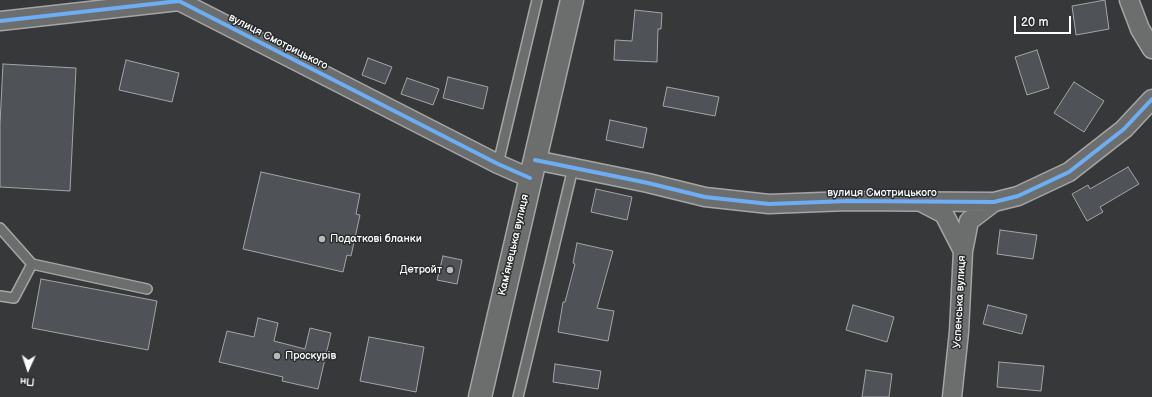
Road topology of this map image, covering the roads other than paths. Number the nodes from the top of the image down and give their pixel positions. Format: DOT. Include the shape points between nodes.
graph roads {
  1 [pos="537,0"];
  2 [pos="572,0"];
  3 [pos="1129,0"];
  4 [pos="178,1"];
  5 [pos="0,21"];
  6 [pos="1152,49"];
  7 [pos="1152,99"];
  8 [pos="498,164"];
  9 [pos="572,168"];
  10 [pos="532,169"];
  11 [pos="920,202"];
  12 [pos="994,202"];
  13 [pos="0,228"];
  14 [pos="963,251"];
  15 [pos="32,264"];
  16 [pos="146,289"];
  17 [pos="0,296"];
  18 [pos="480,397"];
  19 [pos="518,397"];
  20 [pos="952,397"];
  1 -- 8 [label="lane"];
  2 -- 10 [label="main road, Камʼянецька вулиця"];
  3 -- 6 [label="street" via="1140,29"];
  4 -- 5 [label="street, вулиця Смотрицького"];
  4 -- 8 [label="street, вулиця Смотрицького"];
  7 -- 12 [label="street, вулиця Смотрицького" via="1124,129 1069,172 1018,196"];
  8 -- 10 [label="street, вулиця Смотрицького"];
  9 -- 10 [label="street, вулиця Смотрицького"];
  9 -- 11 [label="street, вулиця Смотрицького" via="705,197 769,204"];
  9 -- 19 [label="lane"];
  10 -- 18 [label="main road, Камʼянецька вулиця"];
  11 -- 12 [label="street, вулиця Смотрицького"];
  11 -- 14 [label="street, Успенська вулиця" via="944,214"];
  12 -- 14 [label="street" via="968,221"];
  13 -- 15 [label="lane"];
  14 -- 20 [label="street, Успенська вулиця" via="959,332"];
  15 -- 16 [label="lane"];
  15 -- 17 [label="lane" via="14,298"];
}
